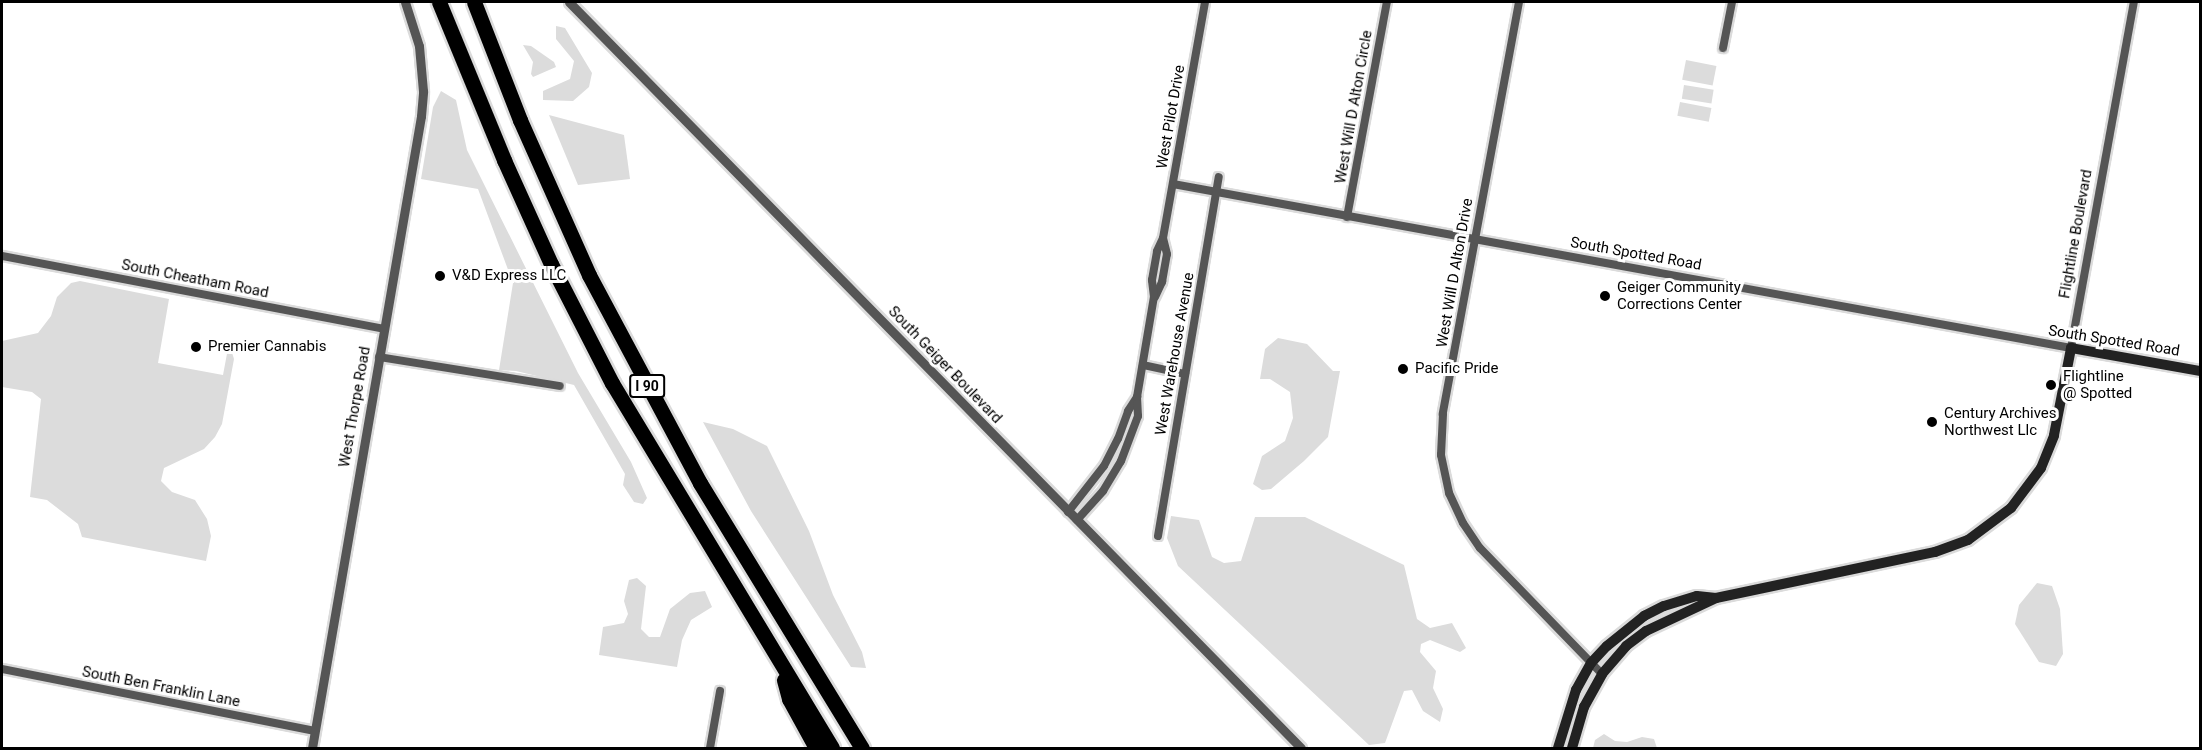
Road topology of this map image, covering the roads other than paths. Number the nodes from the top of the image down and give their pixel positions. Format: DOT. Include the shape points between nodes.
graph roads {
  1 [pos="405,2"];
  2 [pos="439,2"];
  3 [pos="474,2"];
  4 [pos="569,2"];
  5 [pos="1205,2"];
  6 [pos="1387,2"];
  7 [pos="1519,2"];
  8 [pos="1732,2"];
  9 [pos="2134,2"];
  10 [pos="1723,48"];
  11 [pos="1219,177"];
  12 [pos="1173,184"];
  13 [pos="1216,192"];
  14 [pos="1347,217"];
  15 [pos="1475,241"];
  16 [pos="2,256"];
  17 [pos="384,329"];
  18 [pos="2071,348"];
  19 [pos="379,357"];
  20 [pos="1143,365"];
  21 [pos="2200,371"];
  22 [pos="1185,374"];
  23 [pos="560,386"];
  24 [pos="1137,397"];
  25 [pos="1068,512"];
  26 [pos="1077,520"];
  27 [pos="1158,536"];
  28 [pos="1716,598"];
  29 [pos="1591,663"];
  30 [pos="781,665"];
  31 [pos="2,669"];
  32 [pos="1602,674"];
  33 [pos="720,691"];
  34 [pos="315,731"];
  35 [pos="312,748"];
  36 [pos="710,748"];
  37 [pos="816,748"];
  38 [pos="832,748"];
  39 [pos="862,748"];
  40 [pos="1301,748"];
  41 [pos="1558,748"];
  42 [pos="1572,748"];
  1 -- 17 [label="street, West Thorpe Road" via="419,46 422,116"];
  2 -- 30 [label="highway, I 90" via="551,264 612,382"];
  3 -- 39 [label="highway, I 90" via="520,120 589,275 700,483"];
  4 -- 25 [label="street, South Geiger Boulevard"];
  5 -- 12 [label="street, West Pilot Drive"];
  6 -- 14 [label="street, West Will D Alton Circle"];
  7 -- 15 [label="street, West Will D Alton Drive"];
  8 -- 10 [label="street"];
  9 -- 18 [label="street, Flightline Boulevard"];
  11 -- 13 [label="street, West Warehouse Avenue"];
  12 -- 13 [label="street, South Spotted Road"];
  12 -- 20 [label="street, West Pilot Drive" via="1152,280 1154,297"];
  13 -- 14 [label="street, South Spotted Road"];
  13 -- 22 [label="street, West Warehouse Avenue"];
  14 -- 15 [label="street, South Spotted Road"];
  15 -- 18 [label="street, South Spotted Road"];
  15 -- 29 [label="street, West Will D Alton Drive" via="1443,414 1441,455 1449,493 1463,524 1480,548"];
  16 -- 17 [label="street, South Cheatham Road"];
  17 -- 19 [label="street, West Thorpe Road"];
  18 -- 21 [label="main road, South Spotted Road"];
  18 -- 28 [label="main road, Flightline Boulevard" via="2054,435 2042,468 2011,508 1994,522 1968,540 1935,552"];
  19 -- 23 [label="street"];
  19 -- 34 [label="street, West Thorpe Road"];
  20 -- 22 [label="street"];
  20 -- 24 [label="street, West Pilot Drive"];
  22 -- 27 [label="street, West Warehouse Avenue"];
  24 -- 25 [label="street, West Pilot Drive" via="1104,465"];
  24 -- 26 [label="street, West Pilot Drive" via="1138,416 1121,461 1103,491"];
  25 -- 26 [label="street, South Geiger Boulevard"];
  26 -- 40 [label="street, South Geiger Boulevard"];
  28 -- 29 [label="main road, Flightline Boulevard" via="1683,599 1644,616"];
  28 -- 32 [label="main road, Flightline Boulevard" via="1646,631 1626,646"];
  29 -- 32 [label="street, West Will D Alton Drive"];
  29 -- 41 [label="main road, Flightline Boulevard" via="1570,707"];
  30 -- 37 [label="highway" via="789,699"];
  30 -- 38 [label="highway, I 90"];
  31 -- 34 [label="street, South Ben Franklin Lane"];
  32 -- 42 [label="main road, Flightline Boulevard" via="1584,707"];
  33 -- 36 [label="street"];
  34 -- 35 [label="street, West Thorpe Road"];
}
